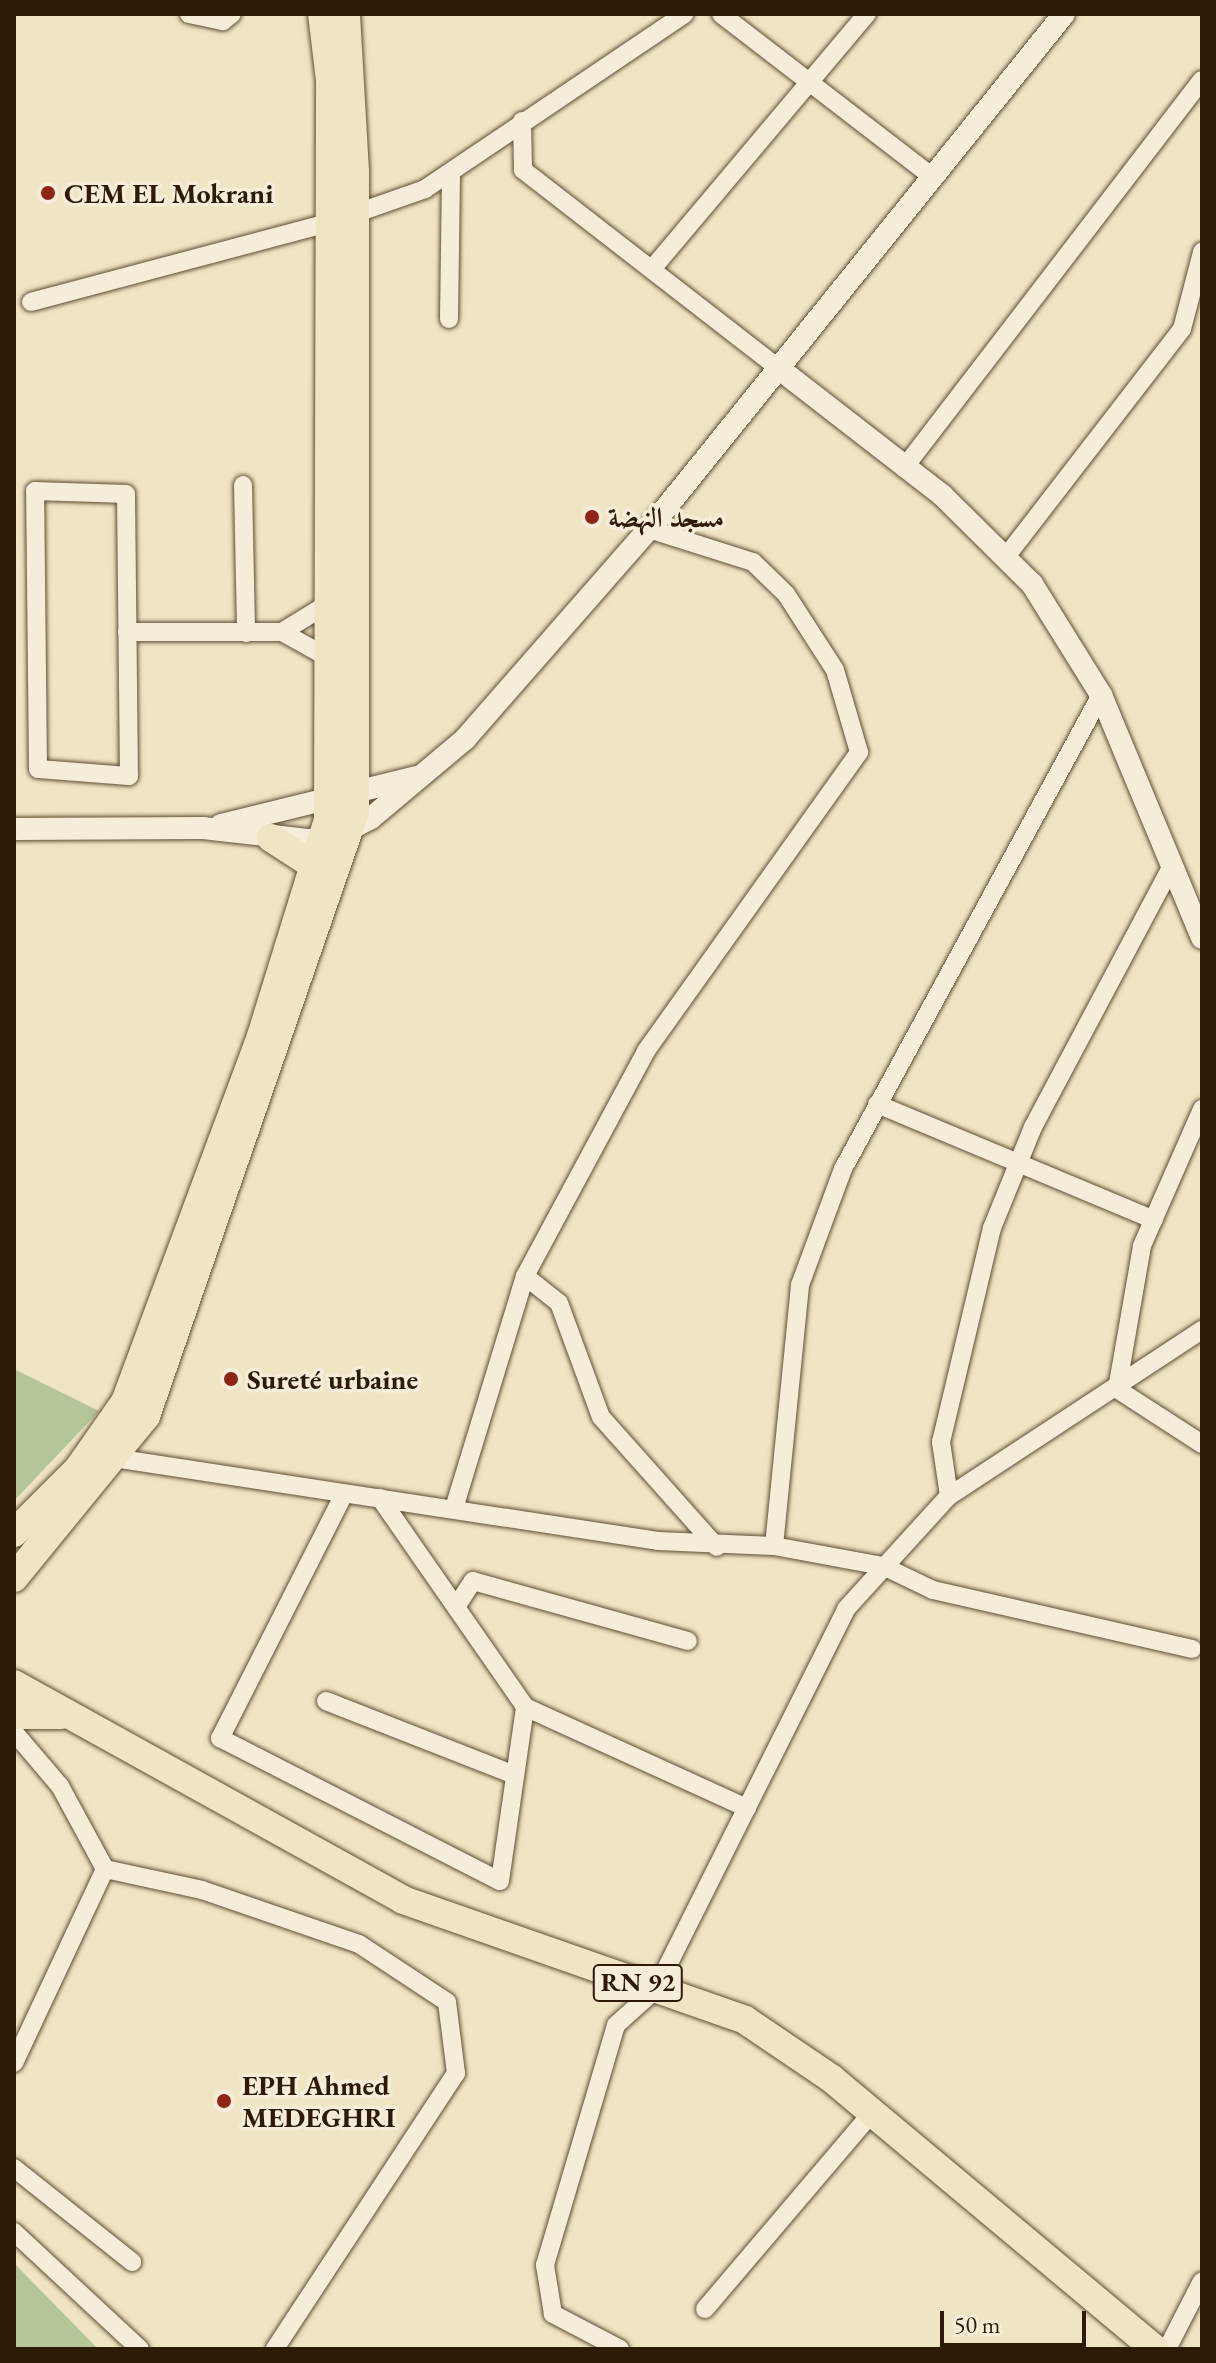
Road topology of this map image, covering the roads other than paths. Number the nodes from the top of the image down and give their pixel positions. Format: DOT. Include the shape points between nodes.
graph roads {
  1 [pos="189,14"];
  2 [pos="232,14"];
  3 [pos="684,14"];
  4 [pos="721,14"];
  5 [pos="867,14"];
  6 [pos="1064,14"];
  7 [pos="328,17"];
  8 [pos="1202,80"];
  9 [pos="812,86"];
  10 [pos="522,121"];
  11 [pos="930,175"];
  12 [pos="451,177"];
  13 [pos="343,218"];
  14 [pos="1202,252"];
  15 [pos="652,269"];
  16 [pos="31,302"];
  17 [pos="449,319"];
  18 [pos="777,367"];
  19 [pos="904,468"];
  20 [pos="243,485"];
  21 [pos="649,529"];
  22 [pos="1005,558"];
  23 [pos="344,598"];
  24 [pos="127,632"];
  25 [pos="282,632"];
  26 [pos="246,633"];
  27 [pos="343,662"];
  28 [pos="1101,695"];
  29 [pos="425,774"];
  30 [pos="343,797"];
  31 [pos="203,828"];
  32 [pos="14,829"];
  33 [pos="337,835"];
  34 [pos="271,838"];
  35 [pos="316,867"];
  36 [pos="1170,869"];
  37 [pos="1202,938"];
  38 [pos="270,1039"];
  39 [pos="877,1104"];
  40 [pos="1202,1109"];
  41 [pos="1017,1167"];
  42 [pos="1154,1220"];
  43 [pos="525,1276"];
  44 [pos="186,1281"];
  45 [pos="1202,1330"];
  46 [pos="1117,1389"];
  47 [pos="1202,1444"];
  48 [pos="114,1458"];
  49 [pos="344,1494"];
  50 [pos="949,1496"];
  51 [pos="380,1498"];
  52 [pos="455,1505"];
  53 [pos="14,1533"];
  54 [pos="774,1546"];
  55 [pos="717,1547"];
  56 [pos="883,1566"];
  57 [pos="14,1578"];
  58 [pos="456,1607"];
  59 [pos="688,1641"];
  60 [pos="1192,1649"];
  61 [pos="14,1684"];
  62 [pos="326,1701"];
  63 [pos="525,1707"];
  64 [pos="14,1715"];
  65 [pos="61,1715"];
  66 [pos="14,1732"];
  67 [pos="515,1775"];
  68 [pos="747,1808"];
  69 [pos="105,1869"];
  70 [pos="656,1989"];
  71 [pos="14,2063"];
  72 [pos="872,2113"];
  73 [pos="14,2168"];
  74 [pos="14,2232"];
  75 [pos="132,2262"];
  76 [pos="1202,2281"];
  77 [pos="705,2309"];
  78 [pos="140,2349"];
  79 [pos="275,2349"];
  80 [pos="620,2349"];
  81 [pos="1155,2349"];
  82 [pos="1167,2349"];
  1 -- 2 [label="street" via="223,21"];
  3 -- 10 [label="street"];
  4 -- 9 [label="street"];
  5 -- 9 [label="street"];
  6 -- 11 [label="street"];
  7 -- 13 [label="main road"];
  8 -- 19 [label="street"];
  9 -- 11 [label="street"];
  9 -- 15 [label="street"];
  10 -- 12 [label="street"];
  10 -- 15 [label="street" via="523,170"];
  11 -- 18 [label="street"];
  12 -- 13 [label="street"];
  12 -- 17 [label="street"];
  13 -- 16 [label="street"];
  13 -- 23 [label="main road"];
  14 -- 22 [label="street" via="1182,329"];
  15 -- 18 [label="street"];
  18 -- 19 [label="street"];
  18 -- 21 [label="street"];
  19 -- 22 [label="street"];
  20 -- 26 [label="street"];
  21 -- 29 [label="street"];
  21 -- 43 [label="street" via="753,562 786,594 835,670 859,752 790,840 646,1051"];
  22 -- 28 [label="street" via="1032,584"];
  23 -- 25 [label="street"];
  23 -- 27 [label="main road"];
  24 -- 24 [label="street" via="129,776 38,769 35,491 126,494"];
  24 -- 26 [label="street"];
  25 -- 26 [label="street"];
  25 -- 27 [label="street"];
  27 -- 30 [label="main road"];
  28 -- 36 [label="street"];
  28 -- 39 [label="street"];
  29 -- 30 [label="street"];
  29 -- 33 [label="street"];
  30 -- 31 [label="street"];
  30 -- 33 [label="main road"];
  31 -- 32 [label="street"];
  31 -- 34 [label="street"];
  33 -- 34 [label="street"];
  33 -- 35 [label="main road"];
  33 -- 38 [label="main road"];
  34 -- 35 [label="main road"];
  35 -- 38 [label="main road"];
  36 -- 37 [label="street"];
  36 -- 41 [label="street"];
  38 -- 44 [label="main road"];
  39 -- 41 [label="street"];
  39 -- 54 [label="street" via="800,1285"];
  40 -- 42 [label="street"];
  41 -- 42 [label="street"];
  41 -- 50 [label="street" via="992,1228 941,1442"];
  42 -- 46 [label="street" via="1142,1246"];
  43 -- 52 [label="street"];
  43 -- 55 [label="street" via="559,1303 601,1417"];
  44 -- 48 [label="main road" via="146,1416"];
  44 -- 53 [label="main road" via="108,1430"];
  45 -- 46 [label="street"];
  46 -- 47 [label="street"];
  46 -- 50 [label="street"];
  48 -- 49 [label="street"];
  48 -- 57 [label="main road"];
  49 -- 51 [label="street"];
  49 -- 67 [label="street" via="220,1738 500,1881"];
  50 -- 56 [label="street"];
  51 -- 52 [label="street"];
  51 -- 58 [label="street"];
  52 -- 55 [label="street"];
  54 -- 55 [label="street"];
  54 -- 56 [label="street"];
  56 -- 60 [label="street" via="933,1590"];
  56 -- 68 [label="street" via="846,1609"];
  58 -- 59 [label="street" via="473,1581"];
  58 -- 63 [label="street"];
  61 -- 65 [label="main road"];
  62 -- 67 [label="street"];
  63 -- 67 [label="street"];
  63 -- 68 [label="street"];
  64 -- 65 [label="main road"];
  65 -- 70 [label="main road, RN 92" via="403,1900"];
  66 -- 69 [label="street" via="60,1786"];
  68 -- 70 [label="street"];
  69 -- 71 [label="street"];
  69 -- 79 [label="street" via="202,1890 359,1944 447,2002 456,2073"];
  70 -- 72 [label="main road, RN 92" via="745,2020"];
  70 -- 80 [label="street" via="616,2025 545,2265 553,2314"];
  72 -- 77 [label="street"];
  72 -- 81 [label="main road, RN 92"];
  73 -- 75 [label="street"];
  74 -- 78 [label="street"];
  76 -- 82 [label="street"];
}
